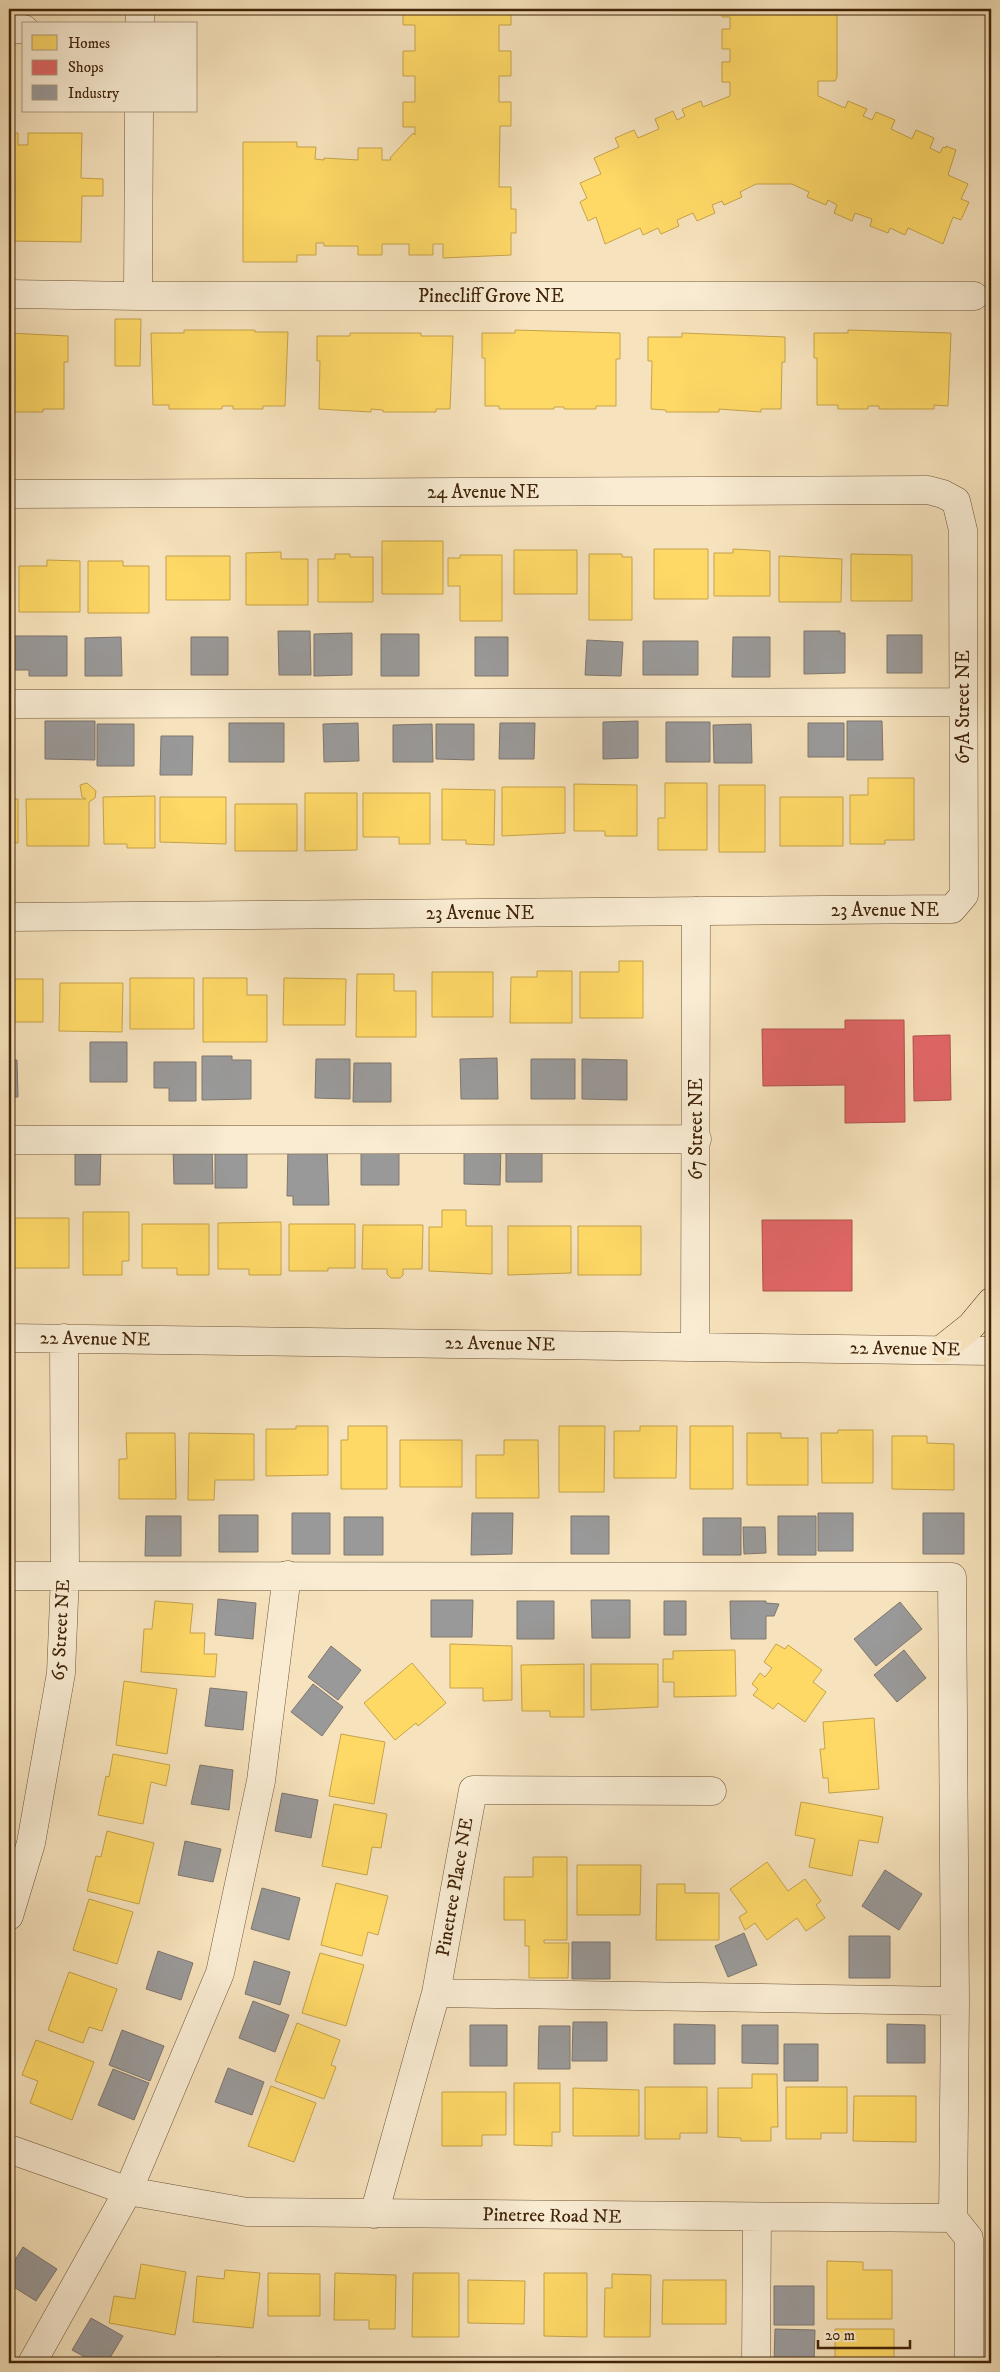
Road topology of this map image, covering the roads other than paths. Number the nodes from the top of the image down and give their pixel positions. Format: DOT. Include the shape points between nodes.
graph roads {
  1 [pos="140,9"];
  2 [pos="140,22"];
  3 [pos="9,29"];
  4 [pos="22,30"];
  5 [pos="139,112"];
  6 [pos="9,294"];
  7 [pos="138,296"];
  8 [pos="974,296"];
  9 [pos="9,494"];
  10 [pos="956,501"];
  11 [pos="963,702"];
  12 [pos="9,704"];
  13 [pos="952,909"];
  14 [pos="696,911"];
  15 [pos="9,917"];
  16 [pos="697,1138"];
  17 [pos="9,1140"];
  18 [pos="991,1302"];
  19 [pos="9,1338"];
  20 [pos="64,1338"];
  21 [pos="695,1347"];
  22 [pos="942,1349"];
  23 [pos="991,1351"];
  24 [pos="65,1575"];
  25 [pos="288,1575"];
  26 [pos="9,1576"];
  27 [pos="712,1791"];
  28 [pos="9,1916"];
  29 [pos="436,1993"];
  30 [pos="955,2001"];
  31 [pos="9,2149"];
  32 [pos="128,2191"];
  33 [pos="374,2214"];
  34 [pos="757,2218"];
  35 [pos="953,2218"];
  36 [pos="32,2363"];
  37 [pos="756,2363"];
  38 [pos="969,2363"];
  1 -- 2 [label="street"];
  3 -- 4 [label="street"];
  5 -- 7 [label="street"];
  6 -- 7 [label="street, Pinecliff Grove NE"];
  7 -- 8 [label="street, Pinecliff Grove NE"];
  9 -- 10 [label="street, 24 Avenue NE" via="928,490"];
  10 -- 11 [label="street, 67A Street NE" via="963,530"];
  11 -- 12 [label="street"];
  11 -- 13 [label="street, 67A Street NE" via="964,895"];
  13 -- 14 [label="street, 23 Avenue NE"];
  14 -- 15 [label="street, 23 Avenue NE"];
  14 -- 16 [label="street, 67 Street NE"];
  16 -- 17 [label="street"];
  16 -- 21 [label="street, 67 Street NE"];
  18 -- 22 [label="main road" via="971,1326"];
  19 -- 20 [label="street, 22 Avenue NE"];
  20 -- 21 [label="street, 22 Avenue NE"];
  20 -- 24 [label="street, 65 Street NE"];
  21 -- 22 [label="street, 22 Avenue NE"];
  22 -- 23 [label="street, 22 Avenue NE"];
  24 -- 25 [label="street"];
  24 -- 26 [label="street"];
  24 -- 28 [label="street, 65 Street NE" via="61,1673 30,1843"];
  25 -- 30 [label="street" via="952,1577"];
  25 -- 32 [label="street" via="261,1781 220,1973"];
  27 -- 29 [label="street, Pinetree Place NE" via="473,1790"];
  29 -- 30 [label="street"];
  29 -- 33 [label="street, Pinetree Place NE"];
  30 -- 35 [label="street"];
  31 -- 32 [label="street, Pinetree Road NE"];
  32 -- 33 [label="street, Pinetree Road NE" via="247,2212"];
  32 -- 36 [label="street"];
  33 -- 34 [label="street, Pinetree Road NE"];
  34 -- 35 [label="street, Pinetree Road NE"];
  34 -- 37 [label="street"];
  35 -- 38 [label="street" via="970,2238"];
}
